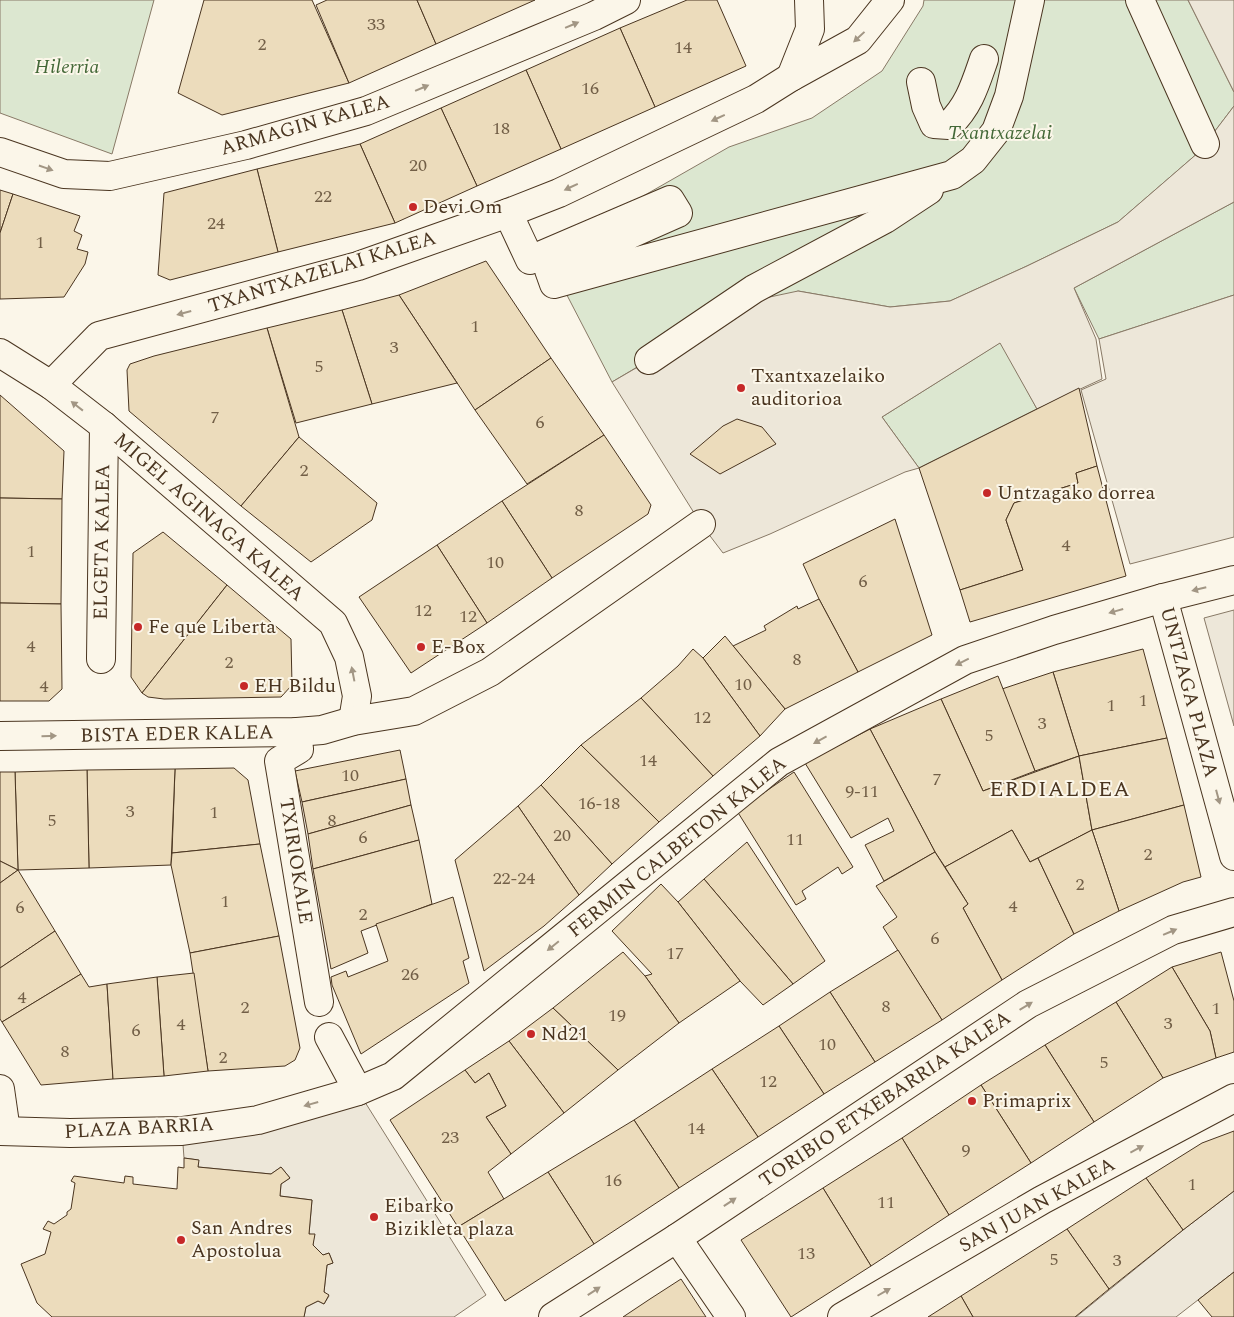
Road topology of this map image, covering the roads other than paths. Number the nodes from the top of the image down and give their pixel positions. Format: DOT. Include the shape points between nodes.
graph roads {
  1 [pos="626,0"];
  2 [pos="809,0"];
  3 [pos="890,0"];
  4 [pos="1030,0"];
  5 [pos="1140,0"];
  6 [pos="984,59"];
  7 [pos="791,77"];
  8 [pos="921,82"];
  9 [pos="1205,144"];
  10 [pos="0,152"];
  11 [pos="952,175"];
  12 [pos="508,213"];
  13 [pos="0,353"];
  14 [pos="649,360"];
  15 [pos="51,385"];
  16 [pos="104,426"];
  17 [pos="701,524"];
  18 [pos="1234,580"];
  19 [pos="1163,598"];
  20 [pos="101,659"];
  21 [pos="353,722"];
  22 [pos="297,732"];
  23 [pos="0,736"];
  24 [pos="1234,856"];
  25 [pos="1234,912"];
  26 [pos="319,1002"];
  27 [pos="329,1038"];
  28 [pos="0,1088"];
  29 [pos="358,1091"];
  30 [pos="1234,1098"];
  31 [pos="3,1131"];
  32 [pos="677,1238"];
  33 [pos="553,1317"];
  34 [pos="731,1317"];
  35 [pos="842,1317"];
  10 -- 1 [label="street, ARMAGIN KALEA, one-way" via="64,174 110,176 246,145 366,111"];
  2 -- 7 [label="street" via="810,29"];
  3 -- 7 [label="street, TXANTXAZELAI KALEA, one-way" via="858,40"];
  4 -- 11 [label="street" via="1009,96 996,132 973,160"];
  5 -- 9 [label="street"];
  6 -- 8 [label="street" via="961,114 949,125 934,124"];
  7 -- 12 [label="street, TXANTXAZELAI KALEA, one-way" via="756,99 559,193"];
  11 -- 12 [label="street" via="554,284 549,270 678,212 670,200 530,260"];
  11 -- 14 [label="street" via="885,219 754,289"];
  12 -- 15 [label="street, TXANTXAZELAI KALEA, one-way" via="358,266 99,336"];
  13 -- 15 [label="street, MIGEL AGINAGA KALEA"];
  16 -- 15 [label="street, MIGEL AGINAGA KALEA, one-way"];
  16 -- 20 [label="street, ELGETA KALEA"];
  21 -- 16 [label="street, MIGEL AGINAGA KALEA, one-way" via="357,696 354,680 349,657 333,623"];
  17 -- 21 [label="street, BISTA EDER KALEA" via="490,672 414,711"];
  18 -- 19 [label="street, UNTZAGA PLAZA, one-way"];
  19 -- 24 [label="street, UNTZAGA PLAZA, one-way"];
  19 -- 29 [label="street, FERMIN CALBETON KALEA, one-way" via="964,660 779,762 393,1076"];
  21 -- 22 [label="street, BISTA EDER KALEA"];
  23 -- 22 [label="street, BISTA EDER KALEA, one-way"];
  22 -- 26 [label="street, TXIRIOKALE" via="299,749 279,761"];
  32 -- 25 [label="street, TORIBIO ETXEBARRIA KALEA, one-way" via="1028,1004 1173,930"];
  27 -- 29 [label="street"];
  28 -- 31 [label="street"];
  29 -- 31 [label="street, PLAZA BARRIA, one-way" via="258,1120 182,1131"];
  35 -- 30 [label="street, SAN JUAN KALEA, one-way" via="1042,1200"];
  33 -- 32 [label="street, TORIBIO ETXEBARRIA KALEA, one-way"];
  32 -- 34 [label="street"];
}
